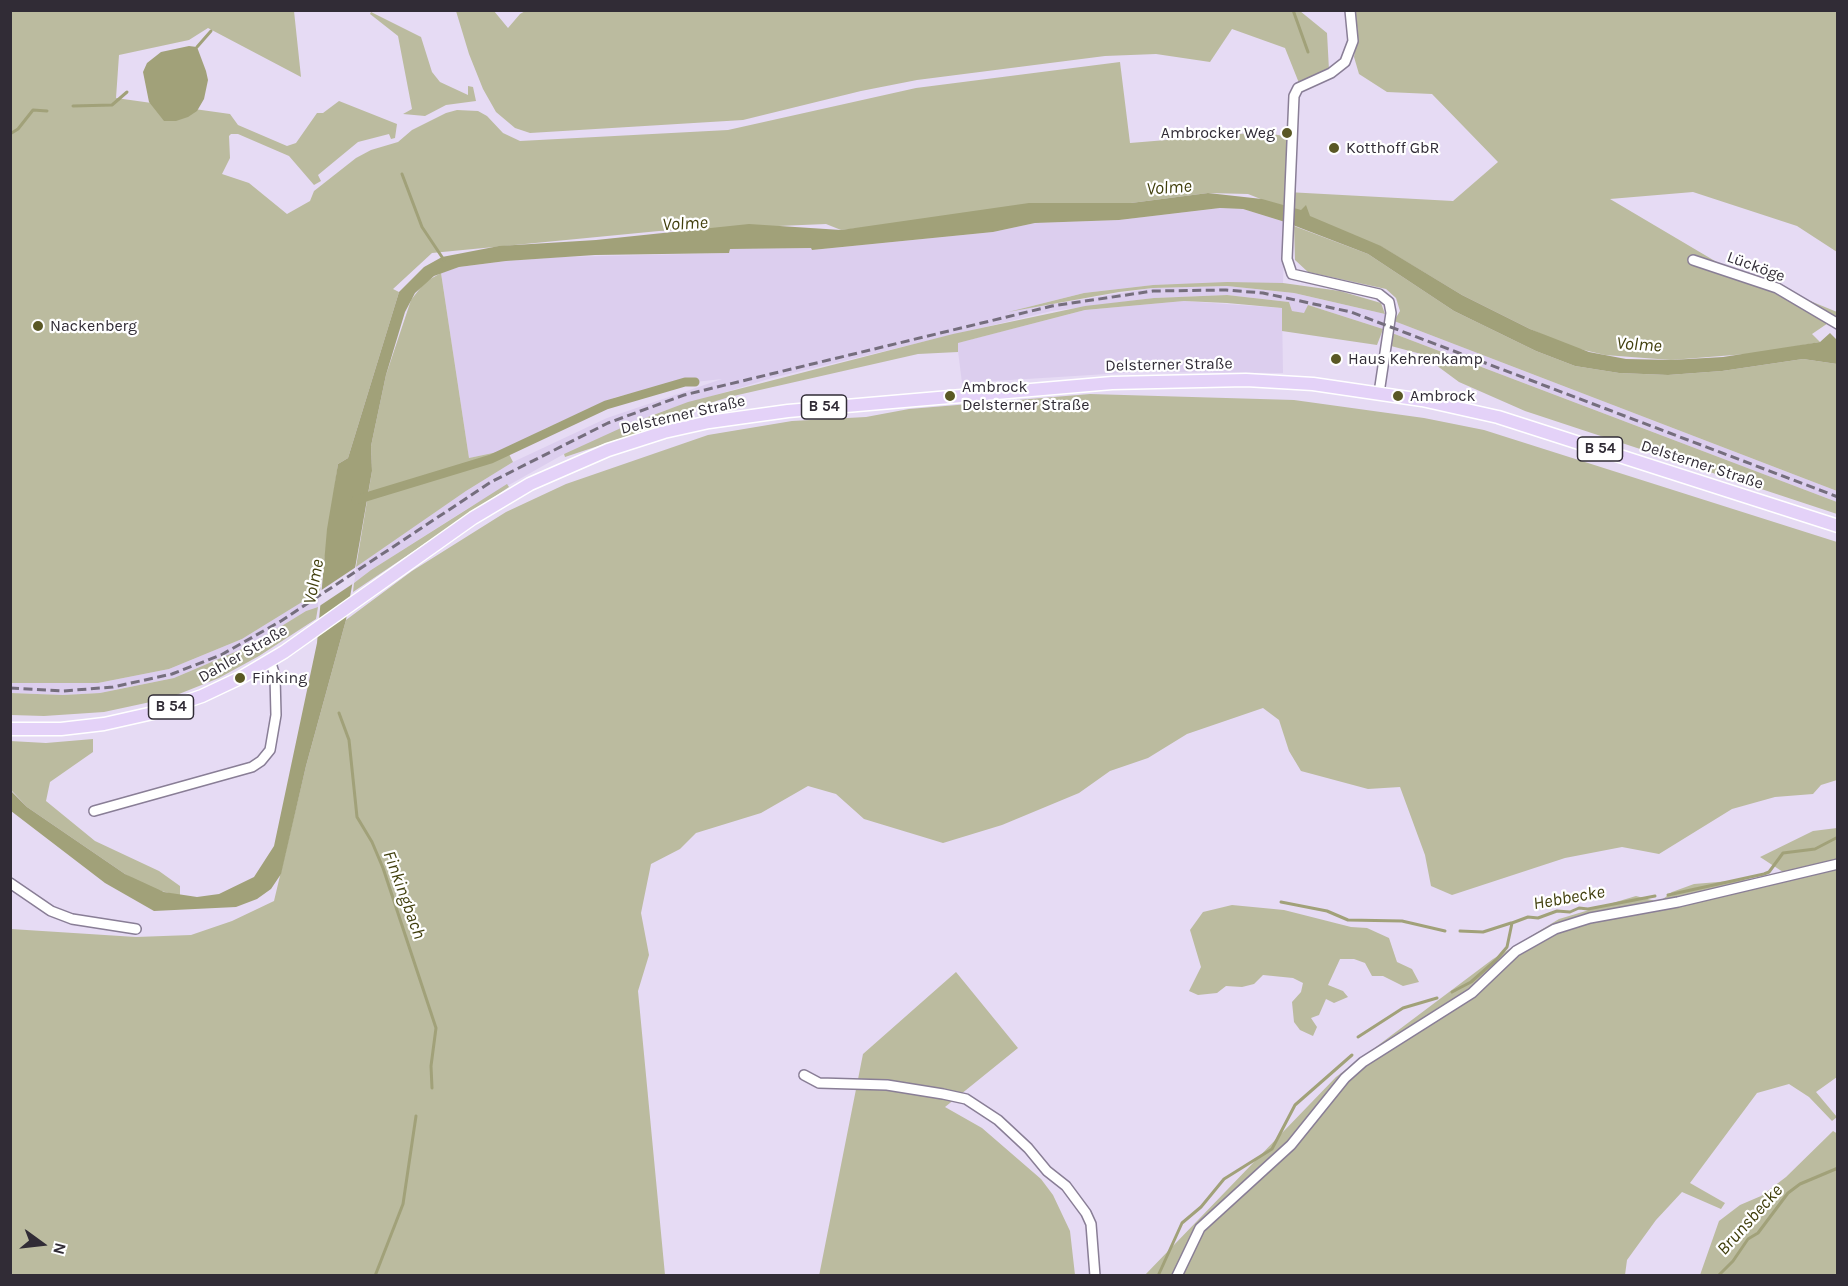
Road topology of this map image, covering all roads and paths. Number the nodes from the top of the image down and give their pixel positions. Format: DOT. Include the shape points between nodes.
graph roads {
  1 [pos="1350,10"];
  2 [pos="1693,260"];
  3 [pos="1838,324"];
  4 [pos="1379,393"];
  5 [pos="1838,526"];
  6 [pos="314,631"];
  7 [pos="270,660"];
  8 [pos="10,729"];
  9 [pos="94,811"];
  10 [pos="1838,864"];
  11 [pos="10,883"];
  12 [pos="136,929"];
  13 [pos="804,1075"];
  14 [pos="1095,1275"];
  15 [pos="1177,1275"];
  1 -- 4 [label="street" via="1353,41 1345,62 1298,88 1293,96 1288,266 1292,274 1379,294 1389,302 1391,313"];
  2 -- 3 [label="street, Lücköge" via="1777,288"];
  4 -- 5 [label="main road, Delsterner Straße / B 54" via="1498,417"];
  4 -- 6 [label="main road, Delsterner Straße / B 54" via="1246,380 1112,383 788,411 709,422 608,450 530,484 473,518"];
  6 -- 7 [label="main road, Dahler Straße / B 54"];
  7 -- 8 [label="main road, Dahler Straße / B 54" via="202,696 153,713 93,725"];
  7 -- 9 [label="street" via="275,676 276,715 270,750 261,761 253,767"];
  10 -- 15 [label="street" via="1678,902 1590,918 1555,929 1516,951 1472,993 1363,1062 1345,1078 1291,1145 1200,1228"];
  11 -- 12 [label="street" via="51,911 72,919"];
  13 -- 14 [label="street" via="819,1083 887,1085 966,1099 998,1120 1066,1186 1086,1214"];
}
